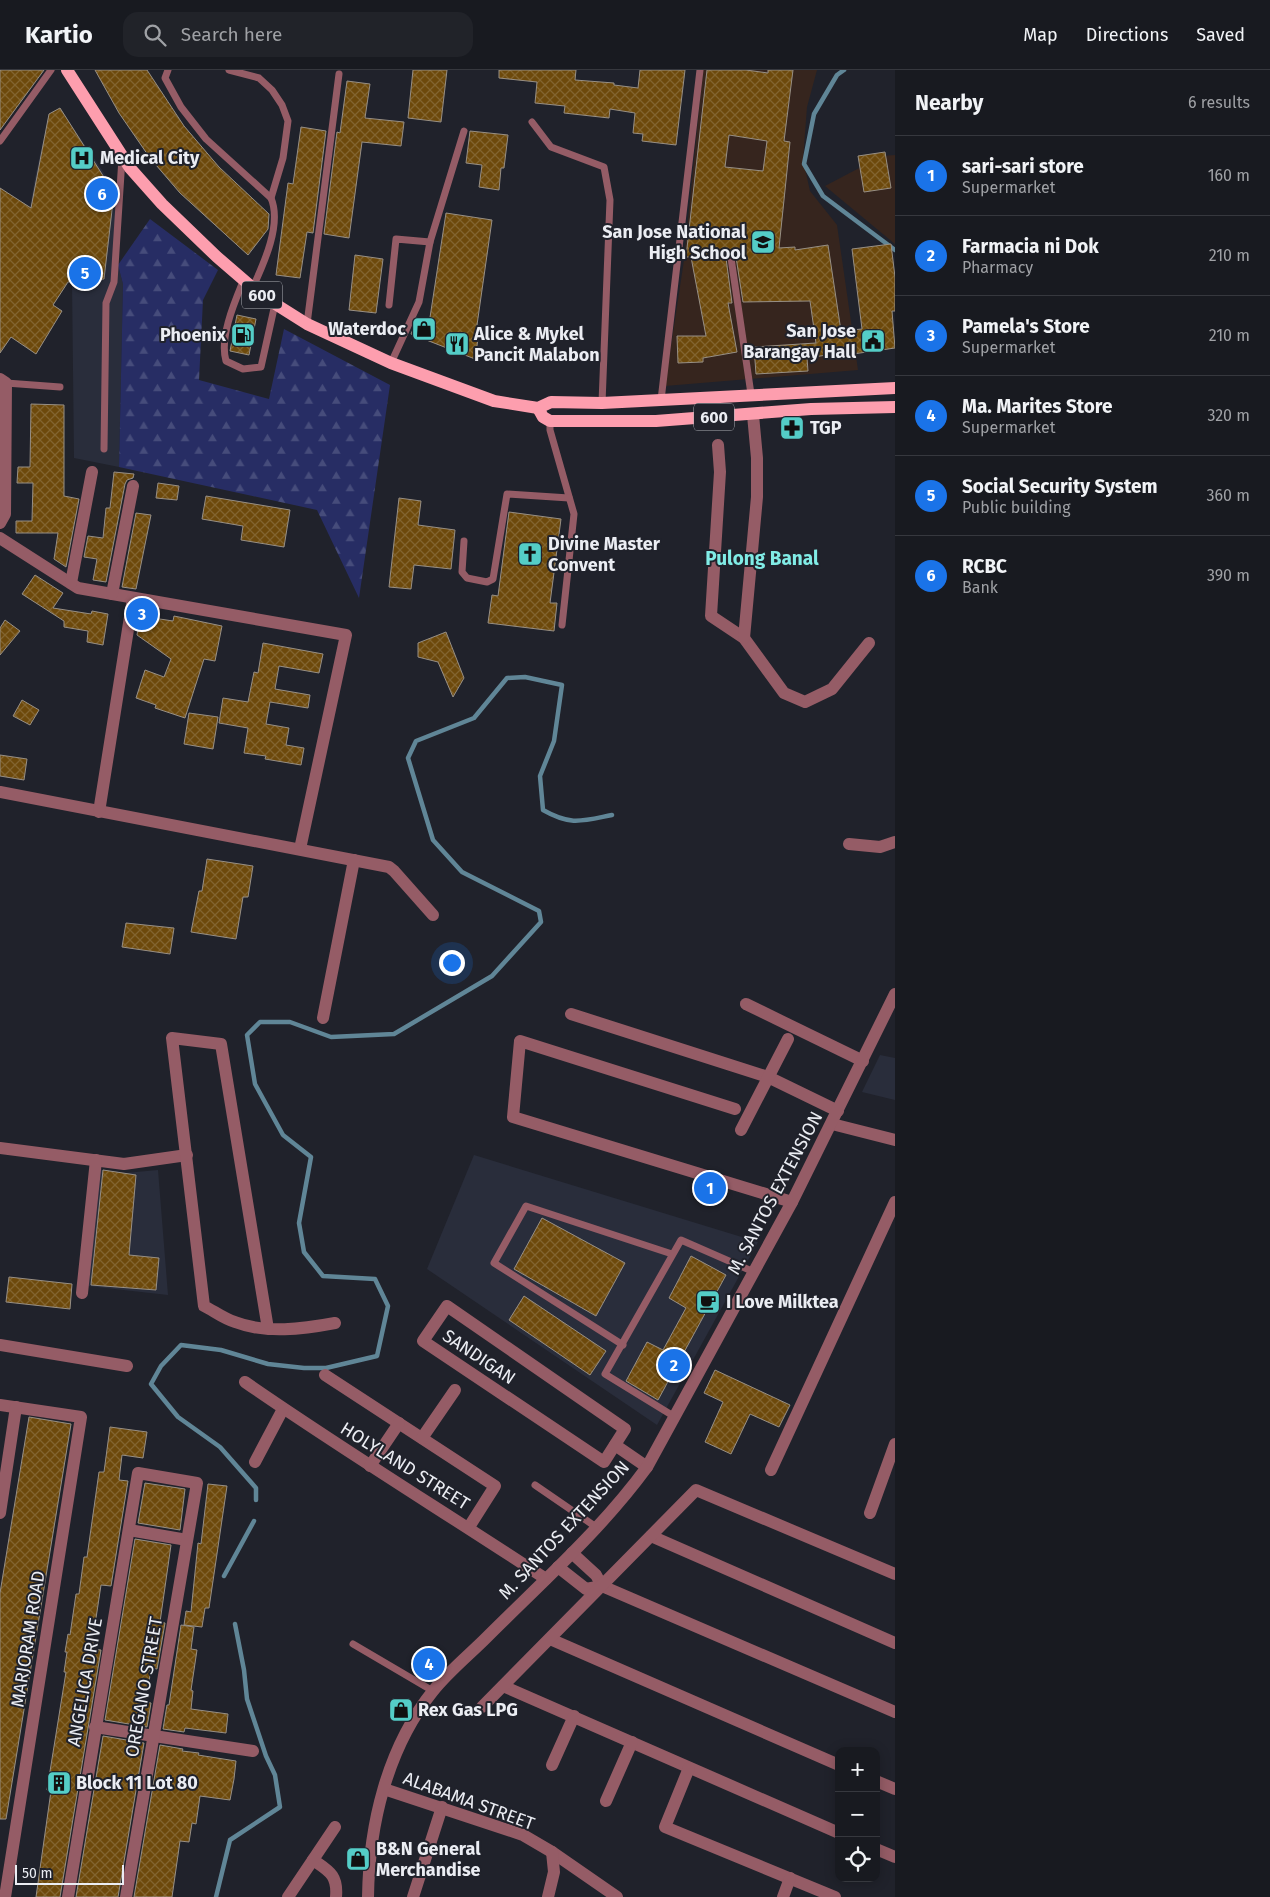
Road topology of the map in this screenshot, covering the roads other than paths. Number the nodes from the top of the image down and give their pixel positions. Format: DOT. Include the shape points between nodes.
graph roads {
  1 [pos="51,70"];
  2 [pos="67,70"];
  3 [pos="168,70"];
  4 [pos="230,70"];
  5 [pos="700,70"];
  6 [pos="339,74"];
  7 [pos="532,122"];
  8 [pos="464,131"];
  9 [pos="0,141"];
  10 [pos="122,158"];
  11 [pos="272,198"];
  12 [pos="430,242"];
  13 [pos="731,258"];
  14 [pos="249,283"];
  15 [pos="275,304"];
  16 [pos="389,305"];
  17 [pos="307,324"];
  18 [pos="391,363"];
  19 [pos="3,381"];
  20 [pos="60,387"];
  21 [pos="895,388"];
  22 [pos="751,394"];
  23 [pos="661,400"];
  24 [pos="602,403"];
  25 [pos="895,406"];
  26 [pos="538,408"];
  27 [pos="754,415"];
  28 [pos="550,421"];
  29 [pos="718,445"];
  30 [pos="104,449"];
  31 [pos="92,472"];
  32 [pos="133,486"];
  33 [pos="569,498"];
  34 [pos="0,523"];
  35 [pos="0,538"];
  36 [pos="464,542"];
  37 [pos="71,584"];
  38 [pos="112,594"];
  39 [pos="133,598"];
  40 [pos="562,625"];
  41 [pos="744,638"];
  42 [pos="869,643"];
  43 [pos="0,792"];
  44 [pos="99,812"];
  45 [pos="895,842"];
  46 [pos="849,844"];
  47 [pos="300,849"];
  48 [pos="354,860"];
  49 [pos="433,915"];
  50 [pos="895,994"];
  51 [pos="746,1004"];
  52 [pos="571,1014"];
  53 [pos="323,1018"];
  54 [pos="788,1038"];
  55 [pos="863,1061"];
  56 [pos="768,1077"];
  57 [pos="735,1109"];
  58 [pos="838,1111"];
  59 [pos="832,1124"];
  60 [pos="741,1130"];
  61 [pos="895,1140"];
  62 [pos="0,1148"];
  63 [pos="187,1155"];
  64 [pos="96,1160"];
  65 [pos="792,1202"];
  66 [pos="895,1202"];
  67 [pos="672,1254"];
  68 [pos="754,1272"];
  69 [pos="82,1293"];
  70 [pos="335,1324"];
  71 [pos="268,1329"];
  72 [pos="0,1345"];
  73 [pos="623,1345"];
  74 [pos="127,1366"];
  75 [pos="325,1375"];
  76 [pos="245,1382"];
  77 [pos="455,1390"];
  78 [pos="0,1405"];
  79 [pos="16,1407"];
  80 [pos="283,1409"];
  81 [pos="675,1418"];
  82 [pos="399,1422"];
  83 [pos="422,1438"];
  84 [pos="895,1444"];
  85 [pos="615,1445"];
  86 [pos="255,1462"];
  87 [pos="370,1466"];
  88 [pos="646,1467"];
  89 [pos="771,1470"];
  90 [pos="138,1473"];
  91 [pos="535,1485"];
  92 [pos="0,1513"];
  93 [pos="870,1513"];
  94 [pos="469,1527"];
  95 [pos="596,1527"];
  96 [pos="128,1530"];
  97 [pos="651,1536"];
  98 [pos="188,1540"];
  99 [pos="572,1553"];
  100 [pos="558,1566"];
  101 [pos="895,1574"];
  102 [pos="546,1579"];
  103 [pos="602,1586"];
  104 [pos="550,1639"];
  105 [pos="895,1643"];
  106 [pos="353,1644"];
  107 [pos="503,1686"];
  108 [pos="433,1691"];
  109 [pos="482,1708"];
  110 [pos="895,1712"];
  111 [pos="574,1716"];
  112 [pos="95,1728"];
  113 [pos="154,1736"];
  114 [pos="632,1742"];
  115 [pos="253,1751"];
  116 [pos="835,1763"];
  117 [pos="552,1765"];
  118 [pos="690,1768"];
  119 [pos="880,1783"];
  120 [pos="384,1789"];
  121 [pos="895,1789"];
  122 [pos="606,1801"];
  123 [pos="442,1807"];
  124 [pos="335,1827"];
  125 [pos="835,1831"];
  126 [pos="880,1851"];
  127 [pos="552,1852"];
  128 [pos="895,1857"];
  129 [pos="313,1860"];
  130 [pos="790,1878"];
  131 [pos="5,1897"];
  132 [pos="68,1897"];
  133 [pos="126,1897"];
  134 [pos="288,1897"];
  135 [pos="336,1897"];
  136 [pos="368,1897"];
  137 [pos="413,1897"];
  138 [pos="548,1897"];
  139 [pos="617,1897"];
  140 [pos="783,1897"];
  141 [pos="835,1897"];
  1 -- 9 [label="lane"];
  2 -- 10 [label="main road, 600"];
  3 -- 11 [label="lane" via="165,78 206,140"];
  4 -- 11 [label="lane" via="259,78 266,84 282,105 288,121 283,158"];
  5 -- 23 [label="lane"];
  6 -- 17 [label="lane"];
  7 -- 24 [label="lane" via="551,147 604,167 610,200"];
  8 -- 12 [label="lane"];
  10 -- 14 [label="main road, 600" via="162,204"];
  10 -- 30 [label="lane" via="114,282 106,303"];
  11 -- 14 [label="lane" via="276,217 264,262"];
  12 -- 16 [label="lane" via="396,239"];
  12 -- 18 [label="lane" via="419,302"];
  13 -- 22 [label="lane"];
  14 -- 15 [label="main road, 600"];
  14 -- 15 [label="lane" via="232,309 225,341 226,361 243,369 261,367"];
  15 -- 17 [label="main road, 600"];
  17 -- 18 [label="main road, 600"];
  18 -- 26 [label="main road, 600" via="494,401"];
  19 -- 20 [label="lane"];
  19 -- 34 [label="street" via="6,514"];
  21 -- 22 [label="main road, 600"];
  22 -- 23 [label="main road, 600"];
  23 -- 24 [label="main road, 600"];
  24 -- 26 [label="main road, 600" via="551,402"];
  25 -- 27 [label="main road, 600"];
  26 -- 28 [label="main road"];
  27 -- 28 [label="main road, 600" via="656,421"];
  27 -- 41 [label="street" via="756,497"];
  28 -- 33 [label="lane"];
  29 -- 41 [label="street" via="720,472 710,616"];
  31 -- 37 [label="street"];
  32 -- 38 [label="street"];
  33 -- 36 [label="lane" via="507,494 493,579 487,582 467,578 462,572"];
  33 -- 40 [label="lane" via="574,514"];
  35 -- 37 [label="street"];
  37 -- 38 [label="street"];
  38 -- 39 [label="street"];
  39 -- 44 [label="street"];
  39 -- 47 [label="street" via="346,635"];
  41 -- 42 [label="street" via="784,693 804,702 832,689"];
  43 -- 44 [label="street"];
  44 -- 47 [label="street"];
  45 -- 46 [label="street" via="880,847"];
  47 -- 48 [label="street"];
  48 -- 49 [label="street" via="389,867"];
  48 -- 53 [label="street"];
  50 -- 55 [label="street, M. SANTOS EXTENSION"];
  51 -- 55 [label="street"];
  52 -- 56 [label="street"];
  54 -- 56 [label="street"];
  55 -- 58 [label="street, M. SANTOS EXTENSION"];
  56 -- 58 [label="street"];
  56 -- 60 [label="street"];
  57 -- 65 [label="street" via="520,1041 513,1117"];
  58 -- 59 [label="street, M. SANTOS EXTENSION"];
  59 -- 61 [label="street"];
  59 -- 65 [label="street, M. SANTOS EXTENSION"];
  62 -- 64 [label="street"];
  63 -- 64 [label="street" via="124,1164"];
  63 -- 71 [label="street" via="204,1306 235,1322"];
  63 -- 71 [label="street" via="172,1038 220,1044"];
  64 -- 69 [label="street"];
  65 -- 68 [label="street, M. SANTOS EXTENSION"];
  66 -- 89 [label="street"];
  67 -- 68 [label="lane" via="681,1240"];
  67 -- 73 [label="lane"];
  67 -- 73 [label="lane" via="526,1206 494,1263"];
  68 -- 81 [label="street, M. SANTOS EXTENSION"];
  70 -- 71 [label="street"];
  72 -- 74 [label="street"];
  73 -- 81 [label="lane" via="605,1374"];
  75 -- 82 [label="street"];
  76 -- 80 [label="street, HOLYLAND STREET"];
  77 -- 83 [label="street"];
  78 -- 79 [label="street"];
  79 -- 92 [label="street"];
  79 -- 131 [label="street, MARJORAM ROAD" via="81,1417"];
  80 -- 86 [label="street"];
  80 -- 87 [label="street, HOLYLAND STREET"];
  81 -- 88 [label="street, M. SANTOS EXTENSION"];
  82 -- 83 [label="street"];
  82 -- 87 [label="street"];
  83 -- 94 [label="street" via="495,1486"];
  84 -- 93 [label="street"];
  85 -- 85 [label="street, SANDIGAN" via="625,1429 447,1306 423,1341 604,1462"];
  85 -- 88 [label="street"];
  87 -- 94 [label="street, HOLYLAND STREET"];
  88 -- 95 [label="street, M. SANTOS EXTENSION"];
  90 -- 96 [label="street, ANGELICA DRIVE"];
  90 -- 98 [label="street, OREGANO STREET" via="197,1483"];
  91 -- 95 [label="lane"];
  94 -- 102 [label="street, HOLYLAND STREET"];
  95 -- 99 [label="street, M. SANTOS EXTENSION"];
  96 -- 98 [label="street"];
  96 -- 112 [label="street, ANGELICA DRIVE"];
  97 -- 101 [label="street" via="696,1490"];
  97 -- 103 [label="street"];
  97 -- 105 [label="street"];
  98 -- 113 [label="street, OREGANO STREET"];
  99 -- 100 [label="street, M. SANTOS EXTENSION"];
  99 -- 103 [label="street"];
  100 -- 102 [label="street, M. SANTOS EXTENSION"];
  100 -- 103 [label="street" via="586,1589"];
  102 -- 108 [label="street, M. SANTOS EXTENSION"];
  103 -- 104 [label="street"];
  103 -- 110 [label="street"];
  104 -- 107 [label="street"];
  104 -- 116 [label="street"];
  106 -- 108 [label="lane"];
  107 -- 109 [label="street"];
  107 -- 111 [label="street"];
  108 -- 120 [label="street, M. SANTOS EXTENSION" via="399,1748"];
  111 -- 114 [label="street"];
  111 -- 117 [label="street"];
  112 -- 113 [label="street"];
  112 -- 132 [label="street, ANGELICA DRIVE"];
  113 -- 115 [label="street"];
  113 -- 133 [label="street, OREGANO STREET"];
  114 -- 118 [label="street"];
  114 -- 122 [label="street"];
  118 -- 125 [label="street"];
  118 -- 130 [label="street" via="664,1827"];
  119 -- 121 [label="street"];
  120 -- 123 [label="street, ALABAMA STREET"];
  120 -- 136 [label="street, M. SANTOS EXTENSION" via="371,1844"];
  123 -- 127 [label="street, ALABAMA STREET" via="523,1835"];
  123 -- 137 [label="street"];
  124 -- 129 [label="street"];
  126 -- 128 [label="street"];
  127 -- 138 [label="street" via="554,1872"];
  127 -- 139 [label="street, ALABAMA STREET"];
  129 -- 134 [label="street"];
  129 -- 135 [label="street" via="331,1872 337,1888"];
  130 -- 140 [label="street"];
  130 -- 141 [label="street"];
}
